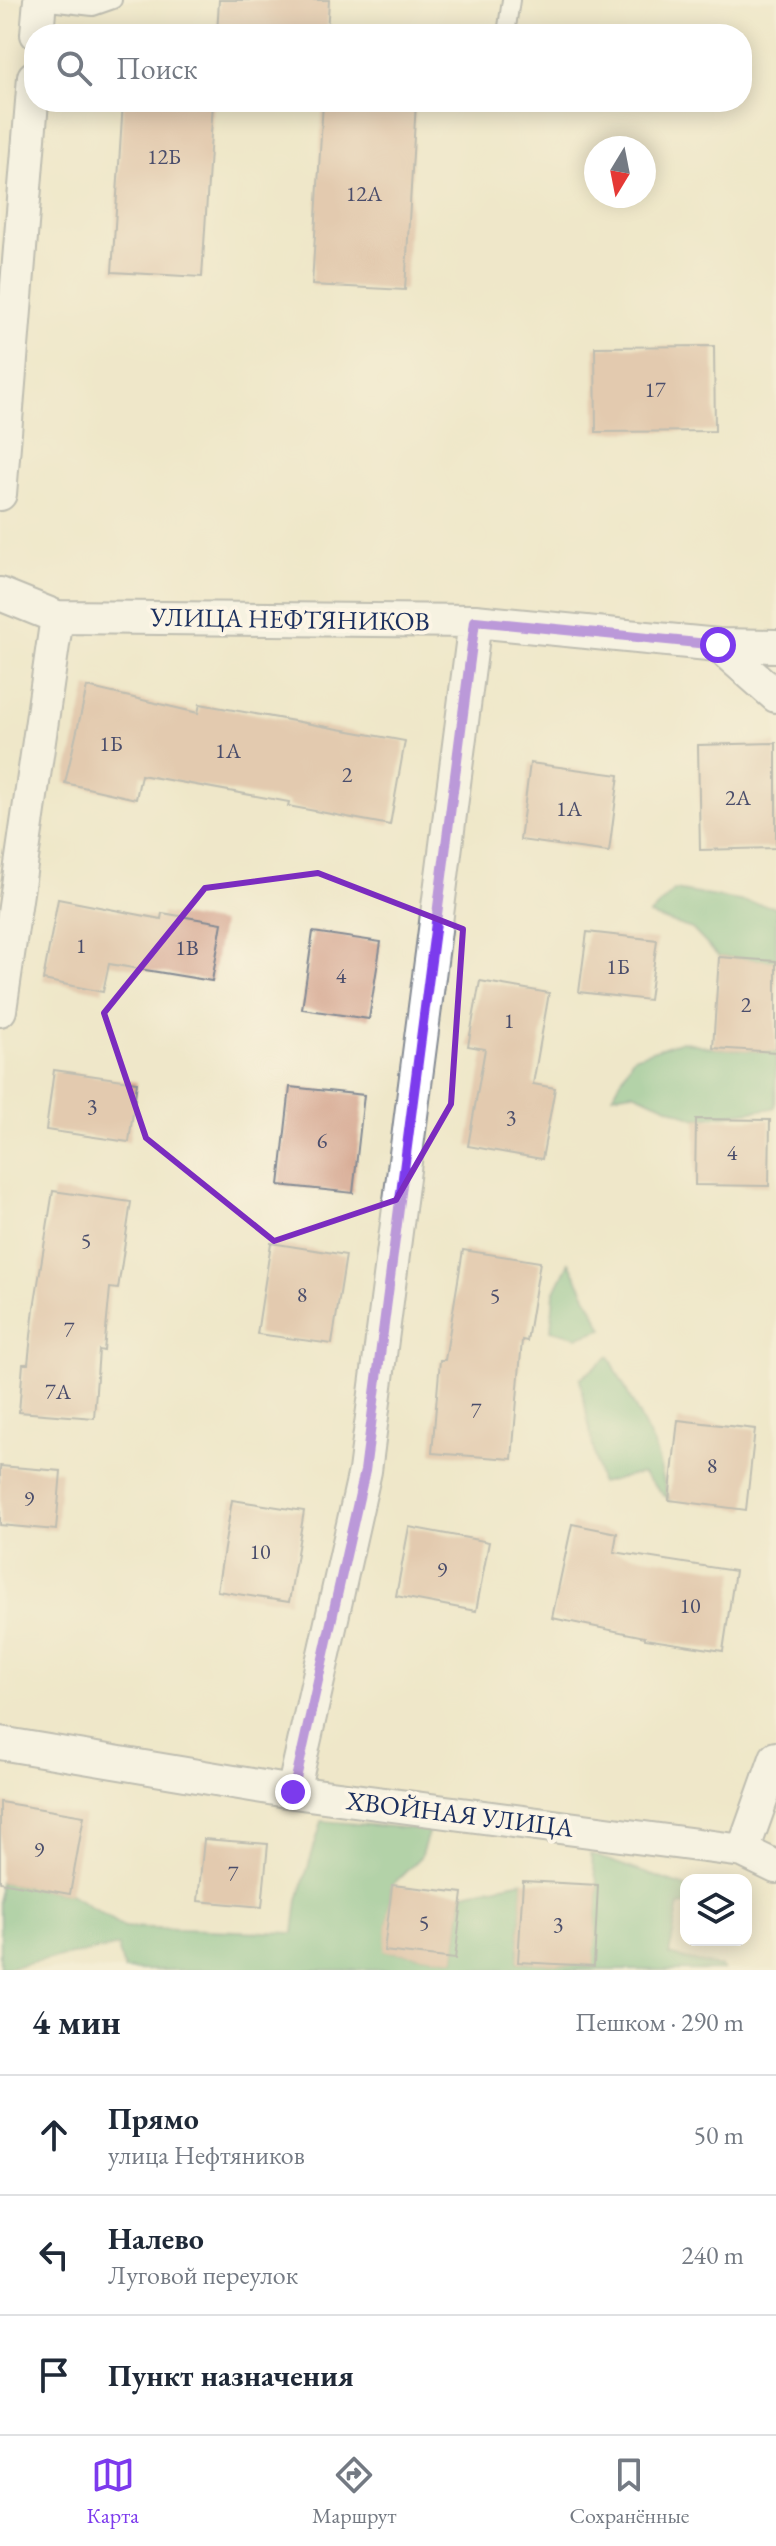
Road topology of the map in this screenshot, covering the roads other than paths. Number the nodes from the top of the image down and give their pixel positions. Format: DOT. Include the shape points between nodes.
graph roads {
  1 [pos="113,0"];
  2 [pos="511,0"];
  3 [pos="40,1"];
  4 [pos="38,24"];
  5 [pos="507,24"];
  6 [pos="31,112"];
  7 [pos="0,494"];
  8 [pos="0,594"];
  9 [pos="57,617"];
  10 [pos="475,621"];
  11 [pos="718,645"];
  12 [pos="776,646"];
  13 [pos="776,696"];
  14 [pos="0,1010"];
  15 [pos="0,1743"];
  16 [pos="776,1758"];
  17 [pos="293,1792"];
  18 [pos="743,1851"];
  19 [pos="776,1867"];
  1 -- 3 [label="lane" via="93,7"];
  2 -- 5 [label="lane"];
  3 -- 4 [label="street"];
  6 -- 7 [label="street"];
  8 -- 9 [label="street, УЛИЦА НЕФТЯНИКОВ"];
  9 -- 10 [label="street, УЛИЦА НЕФТЯНИКОВ"];
  9 -- 14 [label="street"];
  10 -- 11 [label="street, УЛИЦА НЕФТЯНИКОВ"];
  10 -- 17 [label="street" via="365,1471"];
  11 -- 12 [label="street, УЛИЦА НЕФТЯНИКОВ"];
  11 -- 13 [label="street"];
  15 -- 17 [label="street, ХВОЙНАЯ УЛИЦА"];
  16 -- 18 [label="street"];
  17 -- 18 [label="street, ХВОЙНАЯ УЛИЦА"];
  18 -- 19 [label="street, ХВОЙНАЯ УЛИЦА"];
}
